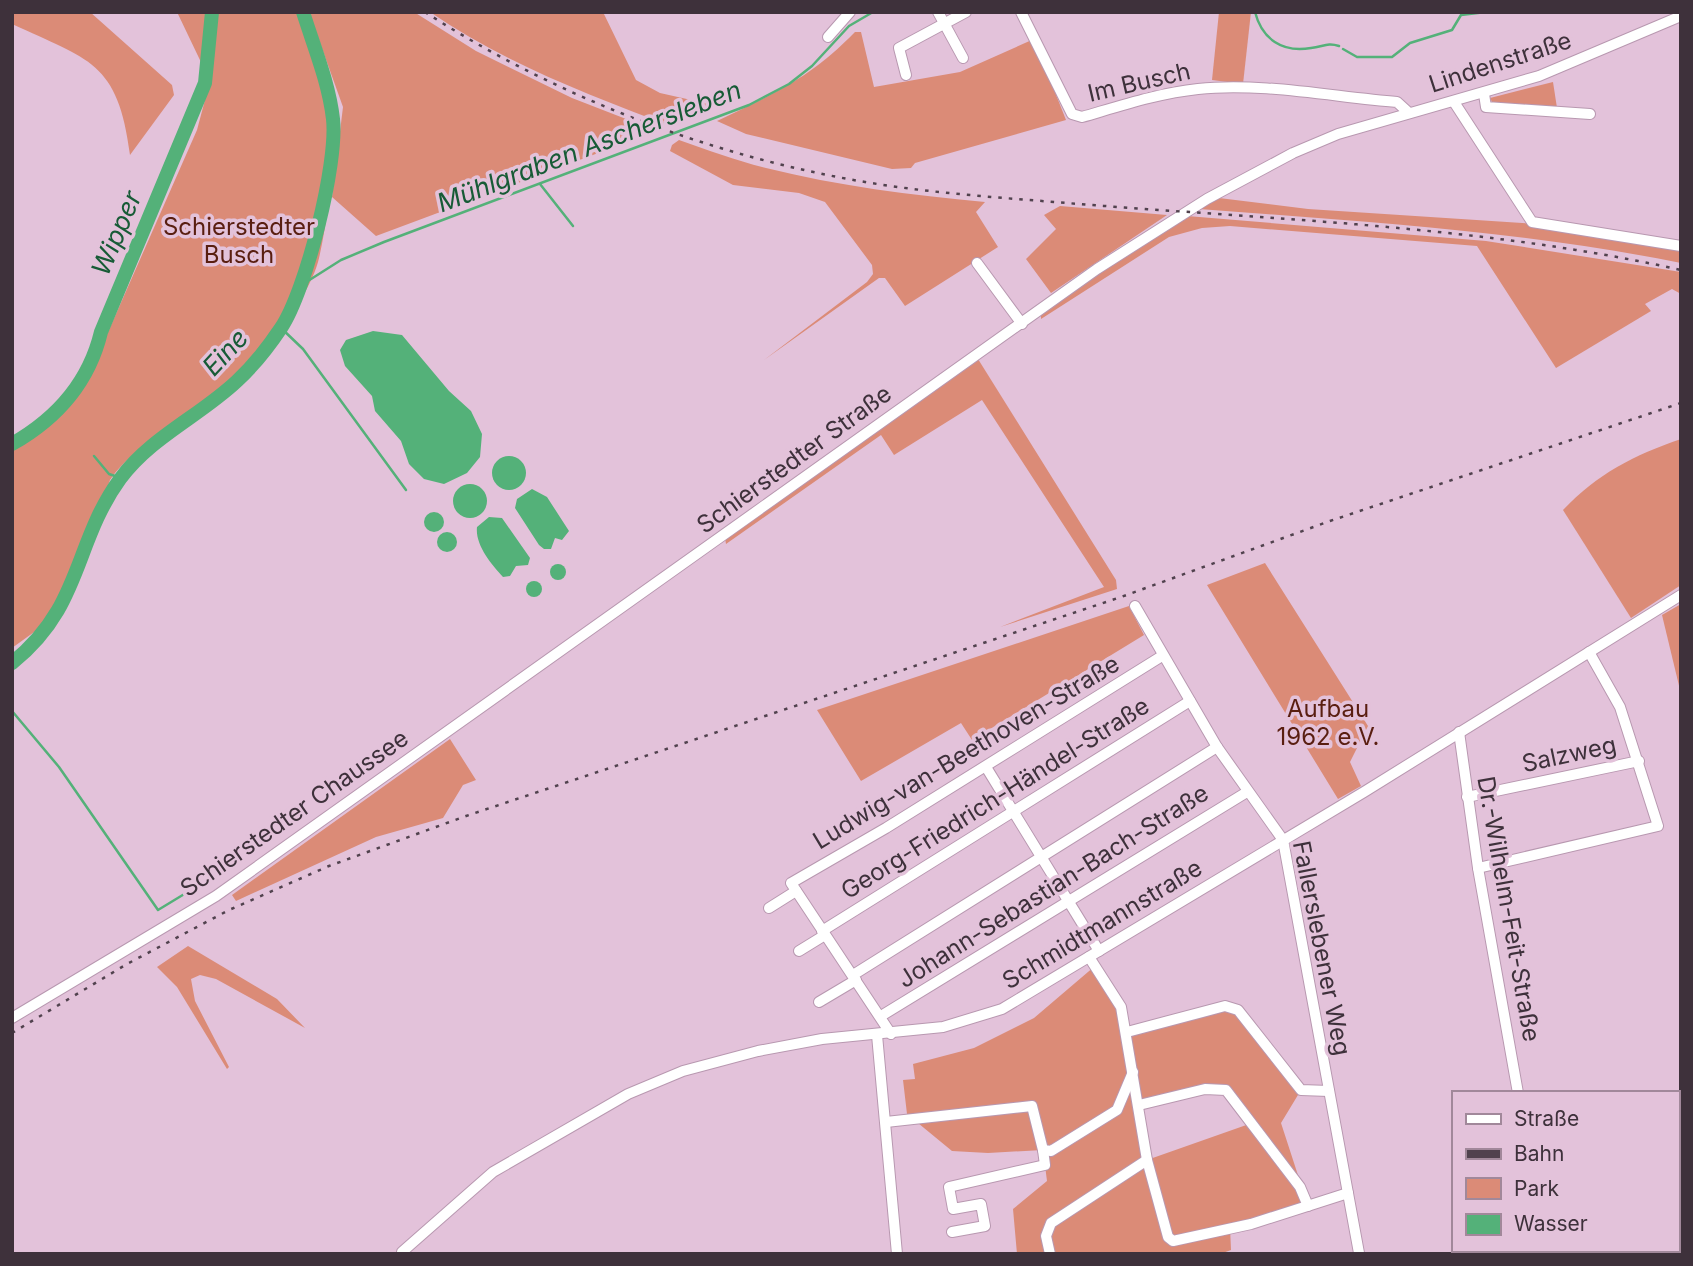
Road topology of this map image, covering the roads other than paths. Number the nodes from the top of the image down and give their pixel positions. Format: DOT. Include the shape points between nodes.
graph roads {
  1 [pos="850,12"];
  2 [pos="938,12"];
  3 [pos="966,12"];
  4 [pos="1021,12"];
  5 [pos="1681,16"];
  6 [pos="944,24"];
  7 [pos="828,37"];
  8 [pos="963,58"];
  9 [pos="906,75"];
  10 [pos="1484,94"];
  11 [pos="1454,102"];
  12 [pos="1409,113"];
  13 [pos="1590,114"];
  14 [pos="1681,246"];
  15 [pos="977,263"];
  16 [pos="1021,324"];
  17 [pos="1681,595"];
  18 [pos="1135,606"];
  19 [pos="592,629"];
  20 [pos="1589,652"];
  21 [pos="1162,656"];
  22 [pos="1190,701"];
  23 [pos="1460,732"];
  24 [pos="1217,747"];
  25 [pos="1639,761"];
  26 [pos="986,767"];
  27 [pos="1247,792"];
  28 [pos="1467,797"];
  29 [pos="1014,813"];
  30 [pos="1283,840"];
  31 [pos="1041,856"];
  32 [pos="1478,868"];
  33 [pos="793,887"];
  34 [pos="1069,902"];
  35 [pos="769,908"];
  36 [pos="824,933"];
  37 [pos="799,951"];
  38 [pos="1094,954"];
  39 [pos="855,977"];
  40 [pos="819,1002"];
  41 [pos="881,1016"];
  42 [pos="12,1018"];
  43 [pos="1127,1032"];
  44 [pos="891,1034"];
  45 [pos="877,1035"];
  46 [pos="1133,1070"];
  47 [pos="1329,1091"];
  48 [pos="1518,1091"];
  49 [pos="1139,1105"];
  50 [pos="886,1122"];
  51 [pos="1042,1150"];
  52 [pos="1147,1160"];
  53 [pos="1348,1193"];
  54 [pos="1308,1206"];
  55 [pos="952,1232"];
  56 [pos="402,1252"];
  57 [pos="1359,1253"];
  58 [pos="897,1254"];
  59 [pos="1050,1254"];
  1 -- 7 [label="street"];
  2 -- 6 [label="street"];
  3 -- 6 [label="street"];
  4 -- 12 [label="street, Im Busch" via="1072,114 1082,117 1199,89 1398,102"];
  5 -- 10 [label="street, Lindenstraße" via="1539,76"];
  6 -- 8 [label="street"];
  6 -- 9 [label="street" via="899,48"];
  10 -- 11 [label="street, Lindenstraße"];
  10 -- 13 [label="street" via="1486,107"];
  11 -- 12 [label="street, Lindenstraße"];
  11 -- 14 [label="street" via="1532,222"];
  12 -- 16 [label="street, Schierstedter Straße" via="1338,134 1252,174 1146,236"];
  15 -- 16 [label="street"];
  16 -- 19 [label="street, Schierstedter Straße"];
  17 -- 20 [label="street, Schmidtmannstraße"];
  18 -- 21 [label="street, Fallerslebener Weg"];
  19 -- 42 [label="street, Schierstedter Chaussee" via="216,895"];
  20 -- 23 [label="street, Schmidtmannstraße"];
  20 -- 25 [label="street" via="1620,707"];
  21 -- 22 [label="street, Fallerslebener Weg"];
  21 -- 26 [label="street, Ludwig-van-Beethoven-Straße"];
  22 -- 24 [label="street, Fallerslebener Weg"];
  22 -- 29 [label="street, Georg-Friedrich-Händel-Straße"];
  23 -- 28 [label="street, Dr.-Wilhelm-Feit-Straße"];
  23 -- 30 [label="street, Schmidtmannstraße"];
  24 -- 27 [label="street, Fallerslebener Weg"];
  24 -- 31 [label="street"];
  25 -- 28 [label="street, Salzweg"];
  25 -- 32 [label="street" via="1658,826"];
  26 -- 29 [label="street"];
  26 -- 33 [label="street, Ludwig-van-Beethoven-Straße"];
  27 -- 30 [label="street, Fallerslebener Weg"];
  27 -- 34 [label="street, Johann-Sebastian-Bach-Straße"];
  28 -- 32 [label="street, Dr.-Wilhelm-Feit-Straße"];
  29 -- 31 [label="street"];
  29 -- 36 [label="street, Georg-Friedrich-Händel-Straße"];
  30 -- 38 [label="street, Schmidtmannstraße"];
  30 -- 47 [label="street, Fallerslebener Weg"];
  31 -- 34 [label="street"];
  31 -- 39 [label="street"];
  32 -- 48 [label="street, Dr.-Wilhelm-Feit-Straße"];
  33 -- 35 [label="street, Ludwig-van-Beethoven-Straße"];
  33 -- 36 [label="street"];
  34 -- 38 [label="street"];
  34 -- 41 [label="street, Johann-Sebastian-Bach-Straße"];
  36 -- 37 [label="street, Georg-Friedrich-Händel-Straße"];
  36 -- 39 [label="street"];
  38 -- 43 [label="street" via="1121,1007"];
  38 -- 44 [label="street, Schmidtmannstraße" via="1002,1009 943,1027"];
  39 -- 40 [label="street"];
  39 -- 41 [label="street"];
  41 -- 44 [label="street"];
  43 -- 46 [label="street"];
  43 -- 47 [label="street" via="1225,1006 1238,1010 1301,1090"];
  44 -- 45 [label="street, Schmidtmannstraße"];
  45 -- 50 [label="street"];
  45 -- 56 [label="street, Schmidtmannstraße" via="748,1054 683,1071 628,1094 493,1172"];
  46 -- 49 [label="street"];
  46 -- 51 [label="street" via="1117,1110 1051,1151"];
  47 -- 53 [label="street, Fallerslebener Weg"];
  49 -- 52 [label="street"];
  49 -- 54 [label="street" via="1205,1089 1226,1090 1300,1187"];
  50 -- 51 [label="street" via="1032,1106"];
  50 -- 58 [label="street"];
  51 -- 55 [label="street" via="1045,1165 949,1187 953,1209 981,1204 985,1226"];
  52 -- 54 [label="street" via="1168,1237 1178,1242"];
  52 -- 59 [label="street" via="1051,1223 1046,1236"];
  53 -- 54 [label="street"];
  53 -- 57 [label="street, Fallerslebener Weg"];
}
